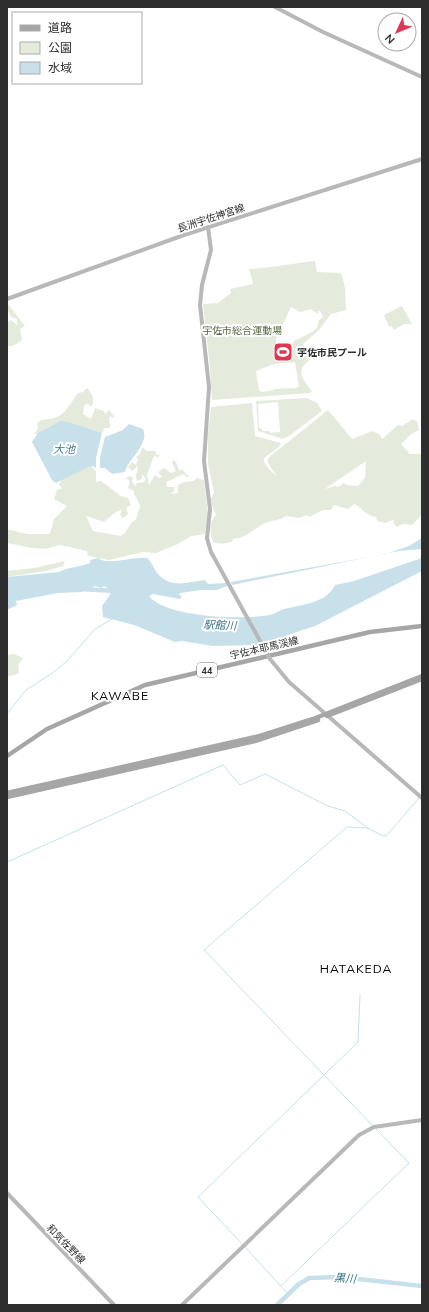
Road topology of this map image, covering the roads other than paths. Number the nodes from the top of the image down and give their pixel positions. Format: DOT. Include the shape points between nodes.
graph roads {
  1 [pos="275,7"];
  2 [pos="422,77"];
  3 [pos="422,159"];
  4 [pos="208,227"];
  5 [pos="7,299"];
  6 [pos="422,626"];
  7 [pos="422,676"];
  8 [pos="422,679"];
  9 [pos="327,715"];
  10 [pos="7,756"];
  11 [pos="7,793"];
  12 [pos="7,797"];
  13 [pos="422,798"];
  14 [pos="422,1120"];
  15 [pos="7,1193"];
  16 [pos="114,1305"];
  17 [pos="182,1305"];
  1 -- 2 [label="street"];
  3 -- 4 [label="street, 長洲宇佐神宮線"];
  4 -- 5 [label="street, 長洲宇佐神宮線"];
  4 -- 9 [label="street, bridge" via="211,250 200,305 209,382 204,461 210,509 207,538 211,552 270,659 285,678"];
  6 -- 10 [label="main road, 宇佐本耶馬渓線 / 44" via="370,632 144,685 47,729"];
  7 -- 9 [label="main road"];
  8 -- 9 [label="main road"];
  9 -- 11 [label="main road" via="243,740"];
  9 -- 12 [label="main road" via="255,741"];
  9 -- 13 [label="street"];
  14 -- 17 [label="street" via="374,1127 359,1135"];
  15 -- 16 [label="street, 和気佐野線"];
}
